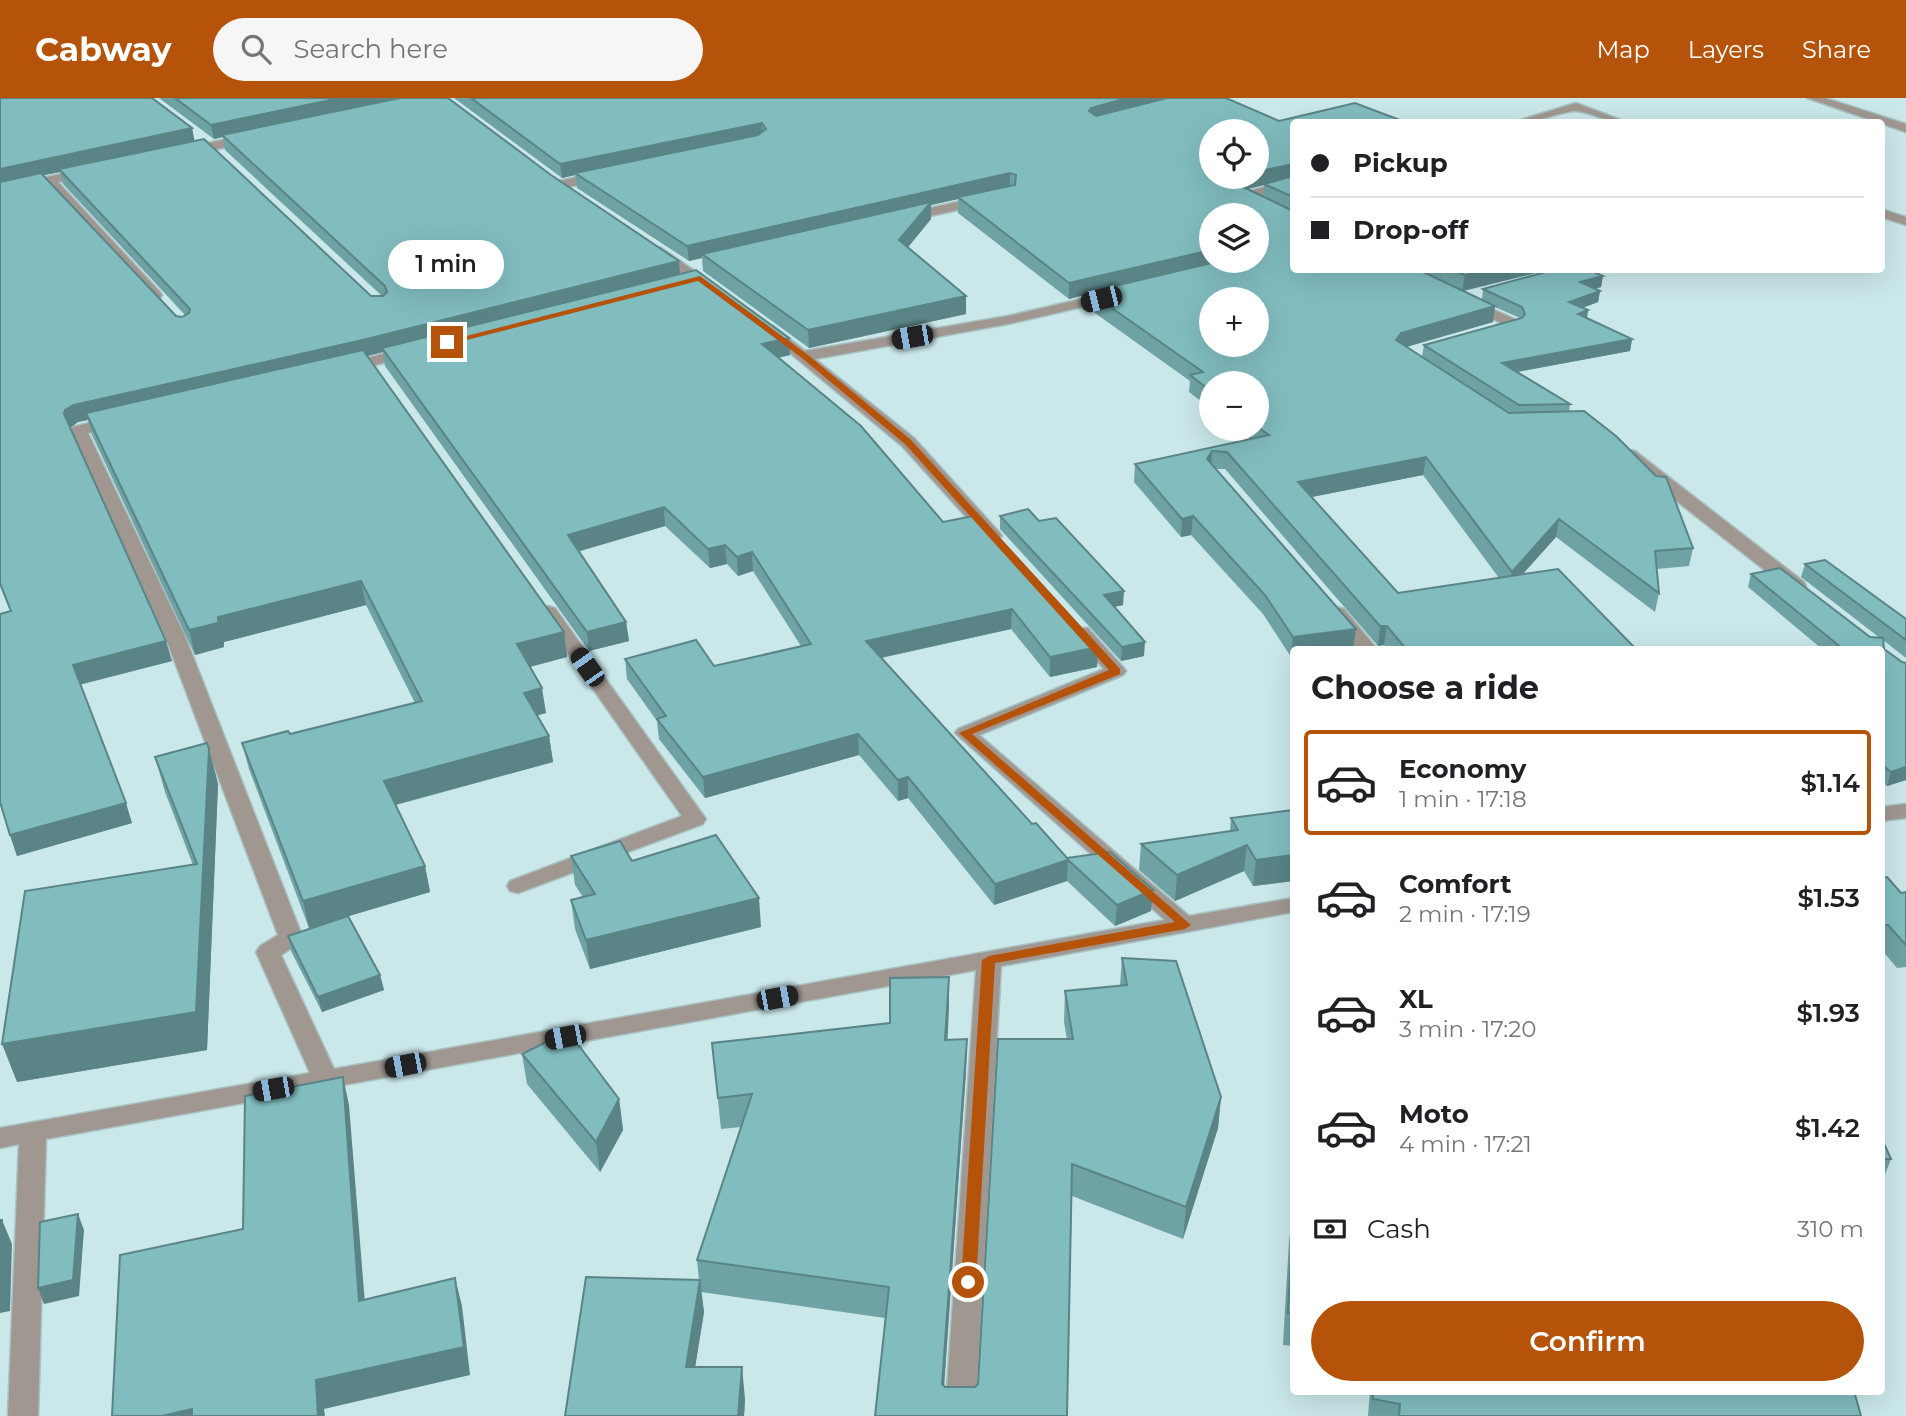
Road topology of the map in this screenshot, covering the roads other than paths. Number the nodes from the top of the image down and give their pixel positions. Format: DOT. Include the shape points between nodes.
graph roads {
  1 [pos="1813,98"];
  2 [pos="1531,119"];
  3 [pos="1611,119"];
  4 [pos="1878,119"];
  5 [pos="1885,121"];
  6 [pos="1906,128"];
  7 [pos="264,135"];
  8 [pos="170,155"];
  9 [pos="103,169"];
  10 [pos="625,171"];
  11 [pos="49,180"];
  12 [pos="1290,185"];
  13 [pos="0,191"];
  14 [pos="995,197"];
  15 [pos="581,200"];
  16 [pos="1885,214"];
  17 [pos="1290,219"];
  18 [pos="1906,221"];
  19 [pos="886,222"];
  20 [pos="637,238"];
  21 [pos="1487,291"];
  22 [pos="1129,292"];
  23 [pos="721,294"];
  24 [pos="167,307"];
  25 [pos="752,317"];
  26 [pos="1477,335"];
  27 [pos="424,348"];
  28 [pos="805,356"];
  29 [pos="372,362"];
  30 [pos="332,371"];
  31 [pos="387,384"];
  32 [pos="132,418"];
  33 [pos="1618,446"];
  34 [pos="1007,552"];
  35 [pos="537,596"];
  36 [pos="1814,598"];
  37 [pos="1325,600"];
  38 [pos="1071,622"];
  39 [pos="1364,646"];
  40 [pos="1906,811"];
  41 [pos="1885,814"];
  42 [pos="518,886"];
  43 [pos="1290,906"];
  44 [pos="1185,925"];
  45 [pos="989,960"];
  46 [pos="326,1080"];
  47 [pos="33,1133"];
  48 [pos="0,1139"];
  49 [pos="23,1416"];
  50 [pos="960,1416"];
  1 -- 4 [label="street"];
  2 -- 3 [label="street" via="1576,107"];
  5 -- 6 [label="street"];
  7 -- 8 [label="street"];
  9 -- 11 [label="street"];
  10 -- 15 [label="street" via="553,181"];
  11 -- 13 [label="street"];
  11 -- 24 [label="street"];
  12 -- 17 [label="street" via="1244,197"];
  14 -- 19 [label="street"];
  16 -- 18 [label="street"];
  20 -- 23 [label="street" via="678,277 705,271"];
  21 -- 26 [label="street" via="1461,299 1514,324"];
  22 -- 28 [label="street" via="1008,320"];
  25 -- 28 [label="street"];
  27 -- 29 [label="street"];
  28 -- 34 [label="street" via="908,442"];
  29 -- 30 [label="street"];
  29 -- 31 [label="street"];
  32 -- 46 [label="street" via="79,430 175,636 292,938 268,952"];
  33 -- 36 [label="street"];
  35 -- 42 [label="street" via="695,819"];
  37 -- 39 [label="street"];
  38 -- 44 [label="street" via="1116,671 965,733"];
  40 -- 41 [label="street"];
  43 -- 44 [label="street"];
  44 -- 45 [label="street"];
  45 -- 46 [label="street"];
  45 -- 50 [label="street"];
  46 -- 47 [label="street"];
  47 -- 48 [label="street"];
  47 -- 49 [label="street"];
}
